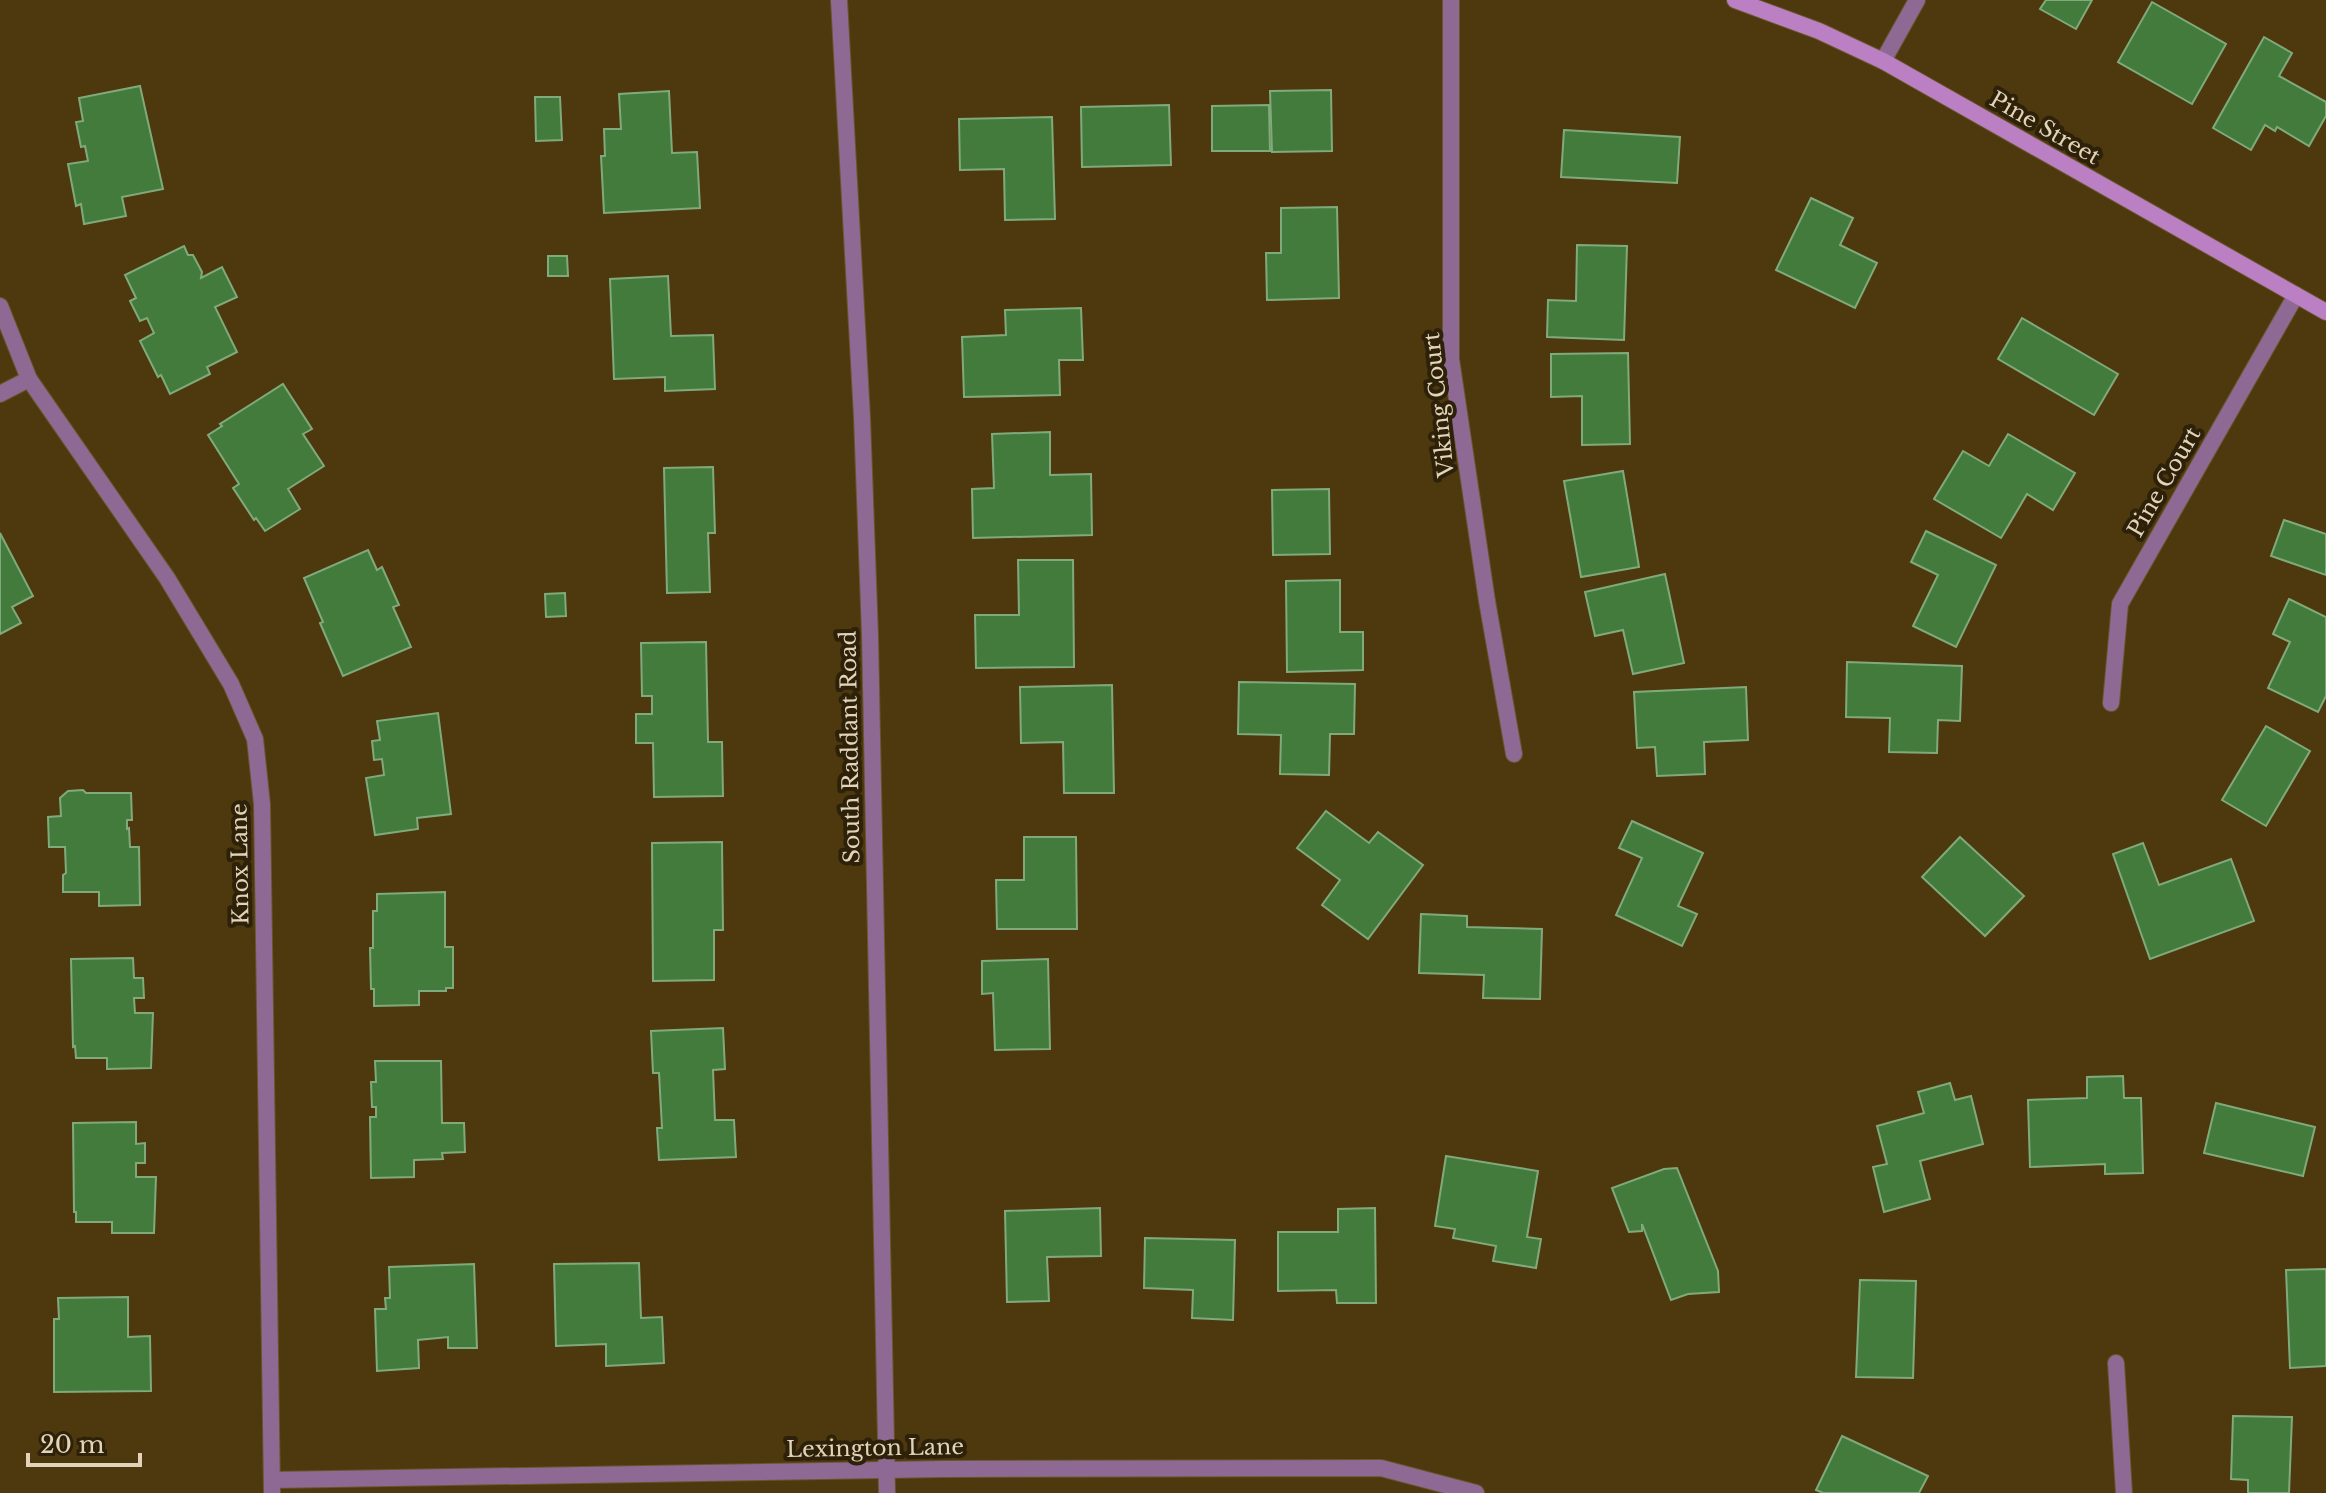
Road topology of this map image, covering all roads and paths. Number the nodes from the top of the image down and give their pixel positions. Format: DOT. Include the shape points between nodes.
graph roads {
  1 [pos="839,0"];
  2 [pos="1451,0"];
  3 [pos="1735,0"];
  4 [pos="1917,0"];
  5 [pos="1883,61"];
  6 [pos="2296,295"];
  7 [pos="0,306"];
  8 [pos="2326,312"];
  9 [pos="29,379"];
  10 [pos="0,394"];
  11 [pos="2111,703"];
  12 [pos="1514,754"];
  13 [pos="2116,1363"];
  14 [pos="887,1469"];
  15 [pos="272,1486"];
  16 [pos="887,1493"];
  17 [pos="1476,1493"];
  18 [pos="2124,1493"];
  1 -- 14 [label="street, South Raddant Road" via="870,635"];
  2 -- 12 [label="street, Viking Court" via="1451,359"];
  3 -- 5 [label="street, Pine Street"];
  4 -- 5 [label="street"];
  5 -- 6 [label="street, Pine Street"];
  6 -- 8 [label="street, Pine Street"];
  6 -- 11 [label="street, Pine Court" via="2120,604"];
  7 -- 9 [label="street, Knox Lane"];
  9 -- 10 [label="street"];
  9 -- 15 [label="street, Knox Lane" via="167,578 231,684 255,739 262,804"];
  13 -- 18 [label="street"];
  14 -- 15 [label="street, Lexington Lane"];
  14 -- 16 [label="street, South Raddant Road"];
  14 -- 17 [label="street, Lexington Lane" via="1381,1468"];
}
